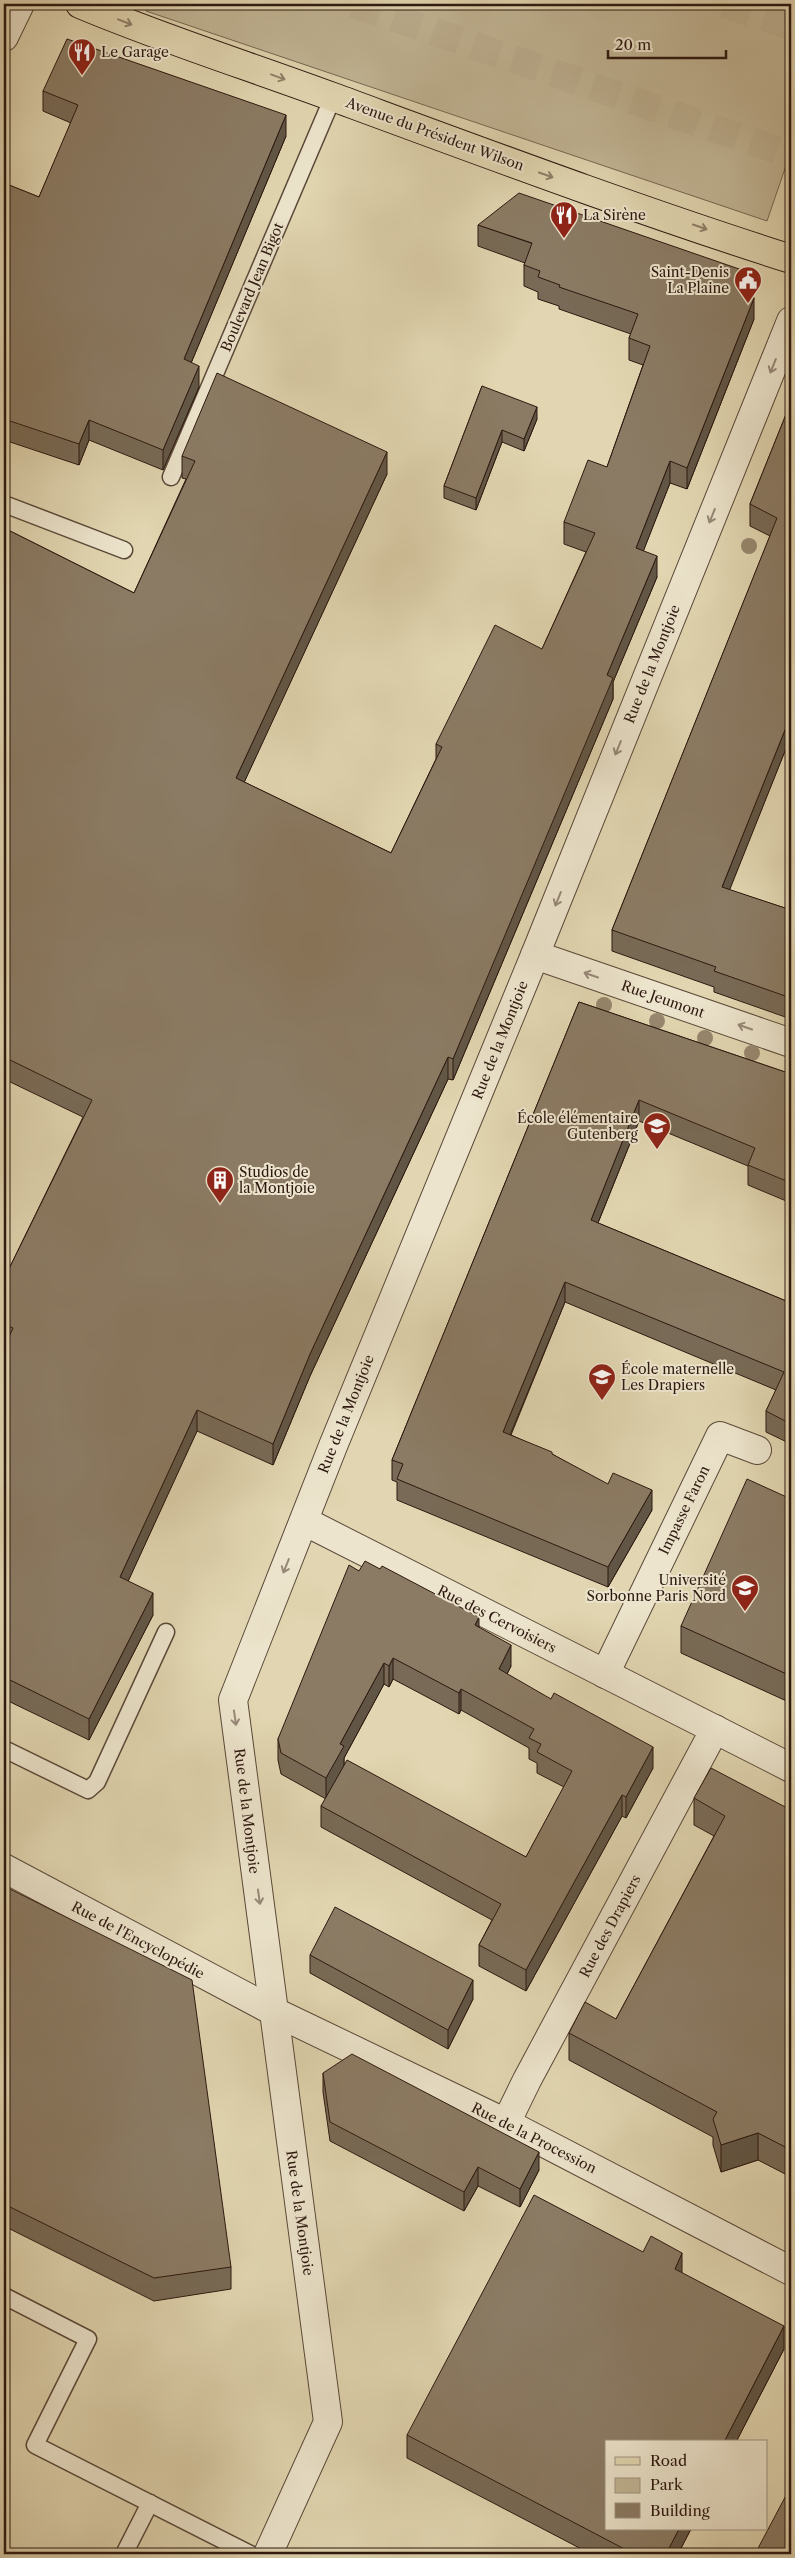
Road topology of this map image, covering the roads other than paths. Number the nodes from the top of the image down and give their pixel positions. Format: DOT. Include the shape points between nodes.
graph roads {
  1 [pos="20,4"];
  2 [pos="80,4"];
  3 [pos="4,37"];
  4 [pos="333,97"];
  5 [pos="791,259"];
  6 [pos="791,320"];
  7 [pos="171,477"];
  8 [pos="4,504"];
  9 [pos="124,550"];
  10 [pos="535,955"];
  11 [pos="791,1043"];
  12 [pos="757,1450"];
  13 [pos="304,1521"];
  14 [pos="166,1632"];
  15 [pos="605,1674"];
  16 [pos="715,1729"];
  17 [pos="4,1749"];
  18 [pos="791,1768"];
  19 [pos="4,1868"];
  20 [pos="273,2011"];
  21 [pos="506,2123"];
  22 [pos="791,2272"];
  23 [pos="4,2296"];
  24 [pos="150,2503"];
  25 [pos="124,2554"];
  26 [pos="250,2554"];
  27 [pos="268,2554"];
  1 -- 3 [label="street"];
  2 -- 4 [label="main road, Avenue du Président Wilson, one-way"];
  4 -- 5 [label="main road, Avenue du Président Wilson, one-way" via="447,141"];
  4 -- 7 [label="lane, Boulevard Jean Bigot"];
  6 -- 10 [label="street, Rue de la Montjoie, one-way"];
  8 -- 9 [label="lane"];
  11 -- 10 [label="street, Rue Jeumont, one-way"];
  10 -- 13 [label="street, Rue de la Montjoie"];
  12 -- 15 [label="street, Impasse Faron" via="720,1436"];
  13 -- 15 [label="street, Rue des Cervoisiers"];
  13 -- 20 [label="street, Rue de la Montjoie, one-way" via="233,1700"];
  14 -- 17 [label="lane" via="96,1782 88,1790"];
  15 -- 16 [label="street, Rue des Cervoisiers"];
  16 -- 18 [label="street, Rue des Cervoisiers"];
  16 -- 21 [label="street, Rue des Drapiers"];
  19 -- 20 [label="street, Rue de l'Encyclopédie"];
  20 -- 21 [label="street, Rue de la Procession"];
  20 -- 27 [label="street, Rue de la Montjoie" via="328,2422"];
  21 -- 22 [label="street, Rue de la Procession"];
  23 -- 24 [label="lane" via="88,2339 35,2445"];
  24 -- 25 [label="lane"];
  24 -- 26 [label="lane"];
}
